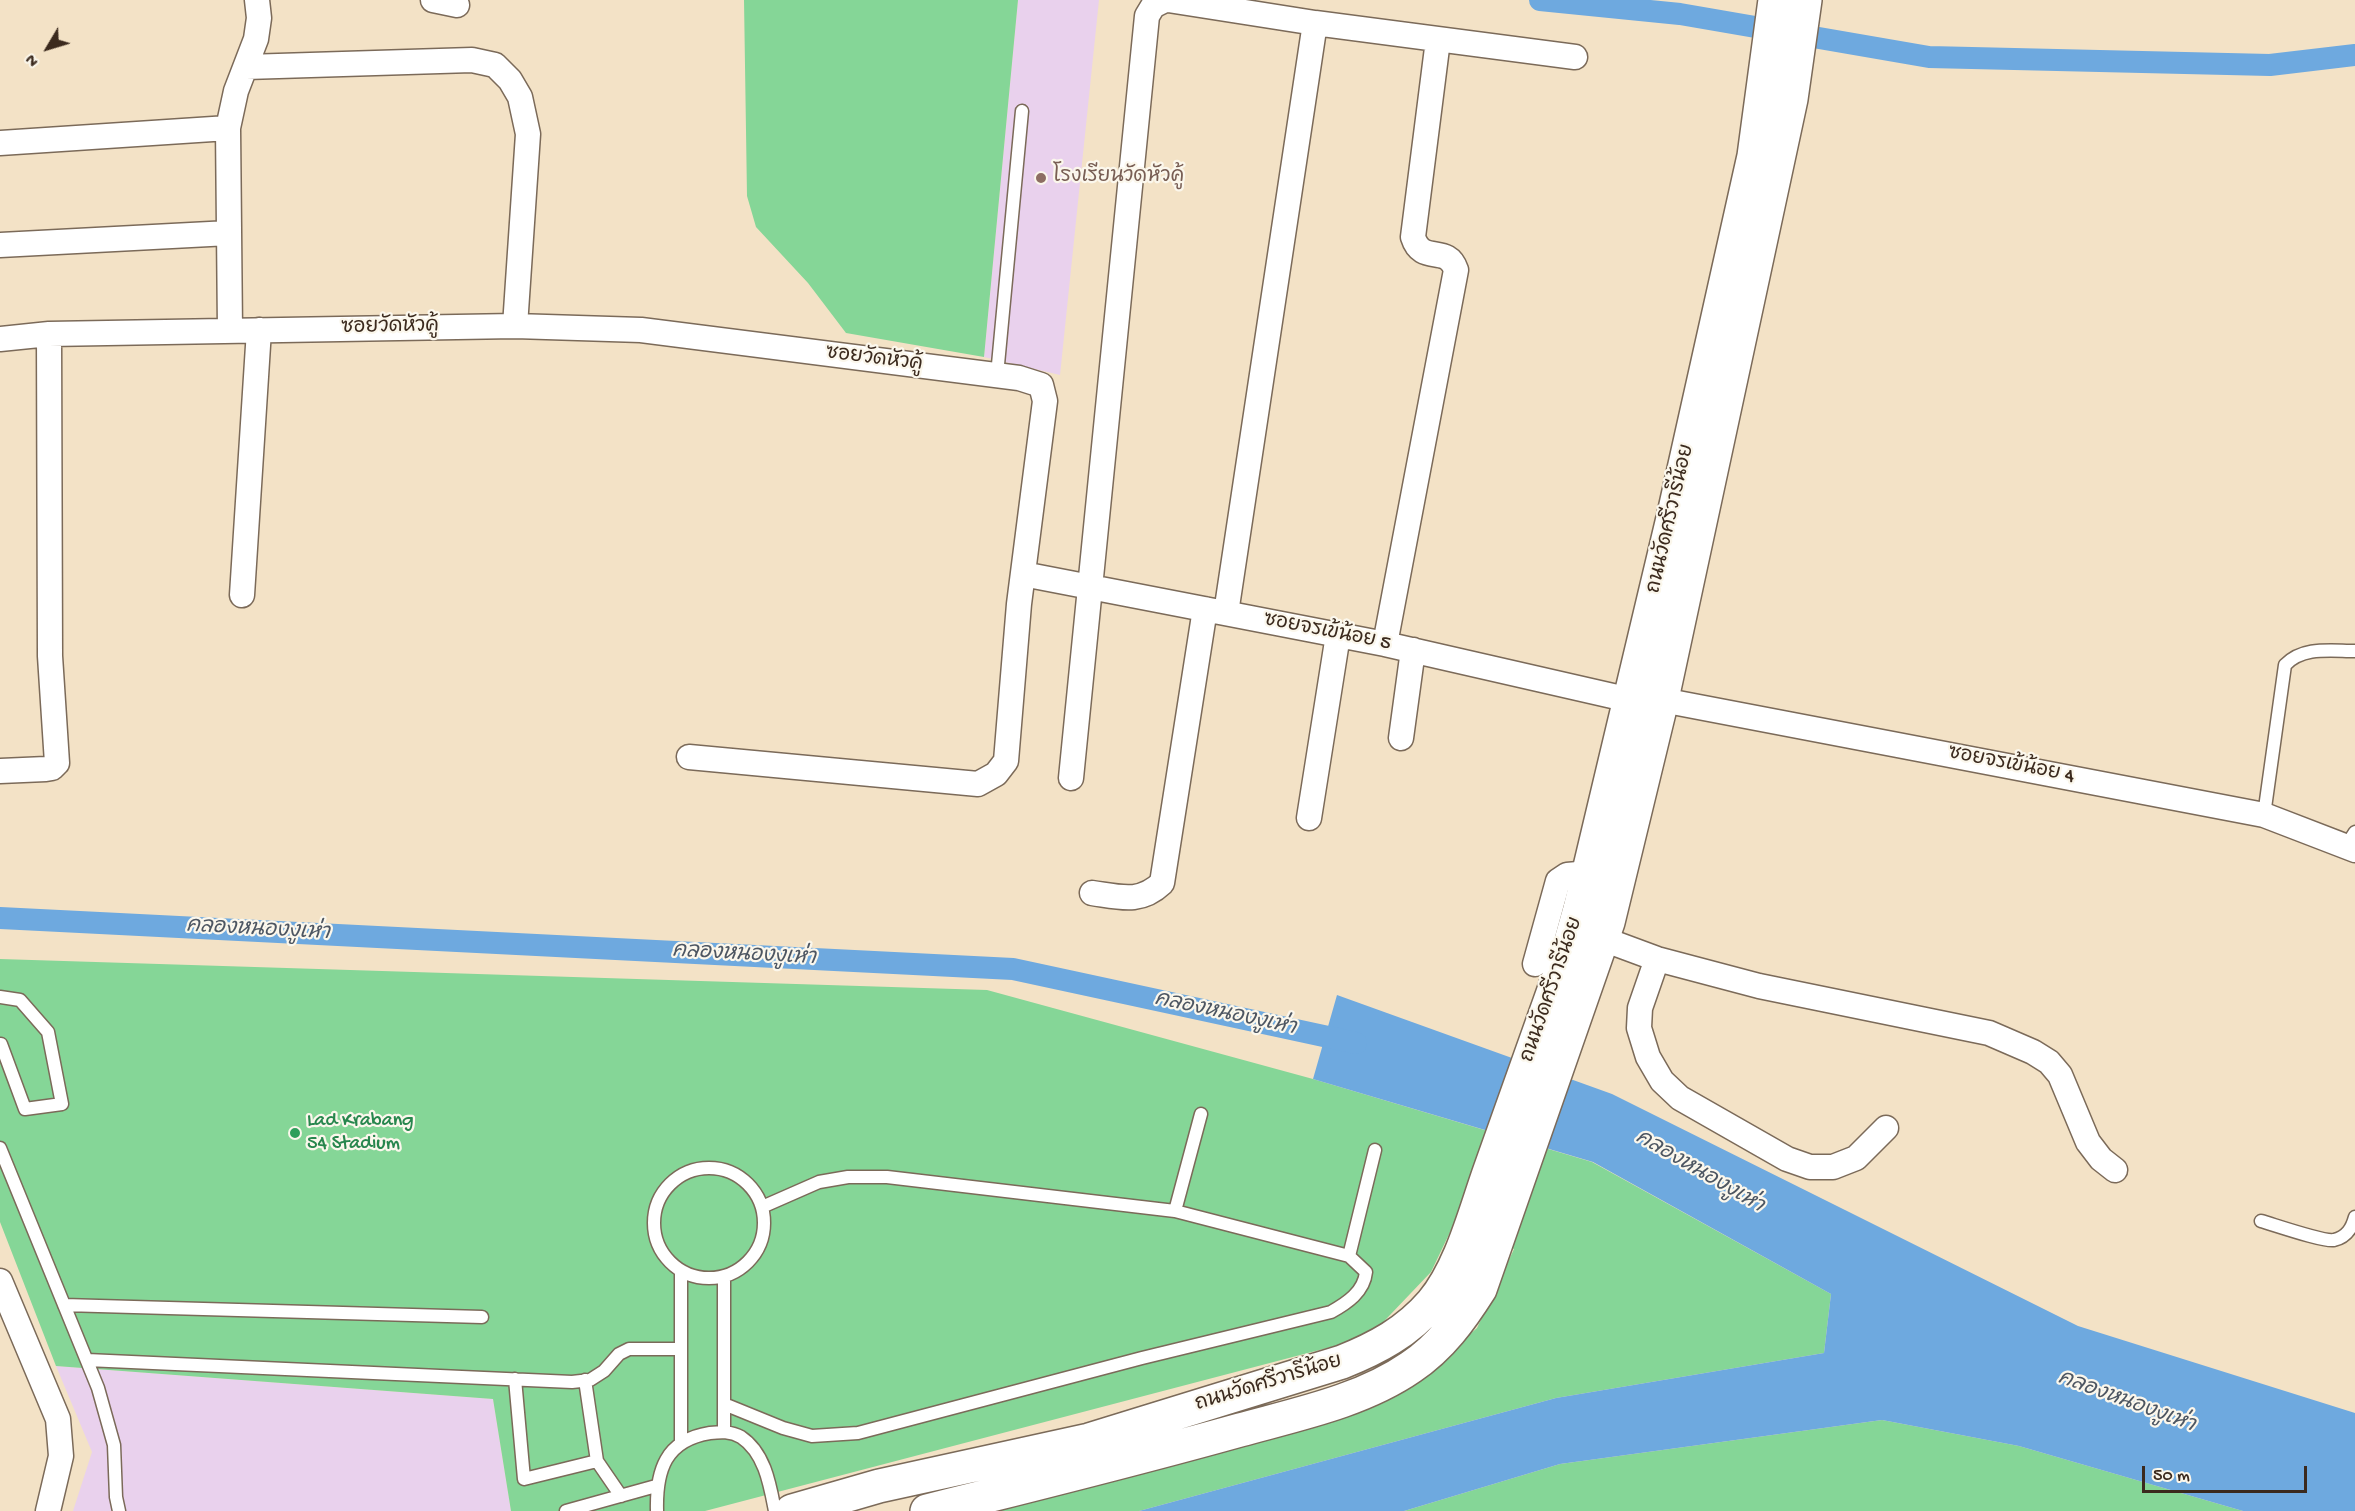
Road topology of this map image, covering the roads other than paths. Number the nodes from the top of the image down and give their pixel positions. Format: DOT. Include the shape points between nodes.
graph roads {
  1 [pos="257,0"];
  2 [pos="433,0"];
  3 [pos="1166,0"];
  4 [pos="1775,0"];
  5 [pos="457,5"];
  6 [pos="1803,12"];
  7 [pos="1315,23"];
  8 [pos="1438,40"];
  9 [pos="1575,57"];
  10 [pos="246,67"];
  11 [pos="1780,76"];
  12 [pos="1022,111"];
  13 [pos="228,128"];
  14 [pos="0,143"];
  15 [pos="229,233"];
  16 [pos="0,245"];
  17 [pos="515,326"];
  18 [pos="259,330"];
  19 [pos="230,331"];
  20 [pos="49,334"];
  21 [pos="0,339"];
  22 [pos="998,375"];
  23 [pos="1023,574"];
  24 [pos="1090,587"];
  25 [pos="242,595"];
  26 [pos="1216,611"];
  27 [pos="1338,635"];
  28 [pos="1385,644"];
  29 [pos="1413,650"];
  30 [pos="2355,651"];
  31 [pos="1629,700"];
  32 [pos="1662,700"];
  33 [pos="1401,738"];
  34 [pos="689,757"];
  35 [pos="0,771"];
  36 [pos="1071,778"];
  37 [pos="2264,815"];
  38 [pos="1310,818"];
  39 [pos="2352,842"];
  40 [pos="1589,873"];
  41 [pos="1092,893"];
  42 [pos="1590,947"];
  43 [pos="1657,958"];
  44 [pos="1535,964"];
  45 [pos="0,997"];
  46 [pos="1,1044"];
  47 [pos="1202,1114"];
  48 [pos="1886,1128"];
  49 [pos="0,1148"];
  50 [pos="1375,1150"];
  51 [pos="2115,1170"];
  52 [pos="762,1207"];
  53 [pos="1175,1211"];
  54 [pos="2355,1217"];
  55 [pos="2262,1221"];
  56 [pos="1483,1238"];
  57 [pos="1348,1256"];
  58 [pos="681,1272"];
  59 [pos="723,1277"];
  60 [pos="0,1281"];
  61 [pos="64,1305"];
  62 [pos="482,1317"];
  63 [pos="681,1349"];
  64 [pos="87,1360"];
  65 [pos="516,1379"];
  66 [pos="585,1380"];
  67 [pos="724,1404"];
  68 [pos="724,1431"];
  69 [pos="681,1441"];
  70 [pos="597,1461"];
  71 [pos="656,1486"];
  72 [pos="621,1496"];
  73 [pos="48,1511"];
  74 [pos="119,1511"];
  75 [pos="566,1511"];
  76 [pos="657,1511"];
  77 [pos="775,1511"];
  78 [pos="792,1511"];
  79 [pos="927,1511"];
  1 -- 10 [label="street" via="256,39"];
  2 -- 5 [label="street"];
  3 -- 7 [label="street"];
  3 -- 24 [label="street" via="1153,6 1147,16"];
  4 -- 11 [label="main road, ถนนวัดศรีวารีน้อย"];
  6 -- 11 [label="main road, ถนนวัดศรีวารีน้อย"];
  7 -- 8 [label="street"];
  7 -- 26 [label="street"];
  8 -- 9 [label="street"];
  8 -- 28 [label="street" via="1413,237 1424,252 1448,257 1456,270"];
  10 -- 13 [label="street"];
  10 -- 17 [label="street" via="472,60 495,65 520,97 528,134"];
  11 -- 31 [label="main road, ถนนวัดศรีวารีน้อย" via="1754,156"];
  11 -- 32 [label="main road, ถนนวัดศรีวารีน้อย"];
  12 -- 22 [label="lane"];
  13 -- 14 [label="street"];
  13 -- 15 [label="street"];
  15 -- 16 [label="street"];
  15 -- 19 [label="street"];
  17 -- 18 [label="street, ซอยวัดหัวคู้"];
  17 -- 22 [label="street, ซอยวัดหัวคู้" via="641,330"];
  18 -- 19 [label="street, ซอยวัดหัวคู้"];
  18 -- 25 [label="street"];
  19 -- 20 [label="street, ซอยวัดหัวคู้"];
  20 -- 21 [label="street, ซอยวัดหัวคู้"];
  20 -- 35 [label="street" via="50,656 57,764 46,769"];
  22 -- 23 [label="street, ซอยวัดหัวคู้" via="1041,385 1045,401"];
  23 -- 24 [label="street, ซอยจรเข้น้อย 5"];
  23 -- 34 [label="street, ซอยวัดหัวคู้" via="1006,761 987,780 978,784"];
  24 -- 26 [label="street, ซอยจรเข้น้อย 5"];
  24 -- 36 [label="street"];
  26 -- 27 [label="street, ซอยจรเข้น้อย 5"];
  26 -- 41 [label="street" via="1162,883 1151,893 1138,897"];
  27 -- 28 [label="street, ซอยจรเข้น้อย 5"];
  27 -- 38 [label="street"];
  28 -- 29 [label="street, ซอยจรเข้น้อย 5"];
  29 -- 31 [label="street, ซอยจรเข้น้อย 5"];
  29 -- 33 [label="street"];
  30 -- 37 [label="lane" via="2309,652 2285,665"];
  31 -- 32 [label="main road"];
  31 -- 40 [label="main road, ถนนวัดศรีวารีน้อย"];
  32 -- 37 [label="street, ซอยจรเข้น้อย 4"];
  32 -- 42 [label="main road, ถนนวัดศรีวารีน้อย"];
  37 -- 39 [label="street, ซอยจรเข้น้อย 4"];
  40 -- 42 [label="main road, ถนนวัดศรีวารีน้อย"];
  40 -- 44 [label="street" via="1567,875 1558,881"];
  42 -- 43 [label="street"];
  42 -- 56 [label="main road, ถนนวัดศรีวารีน้อย"];
  43 -- 48 [label="street" via="1640,1008 1639,1028 1647,1057 1662,1081 1680,1098 1787,1159 1810,1167 1833,1167 1856,1158"];
  43 -- 51 [label="street" via="1760,986 1989,1033 2033,1052 2060,1075 2088,1142"];
  45 -- 46 [label="lane" via="20,1000 48,1032 62,1104 25,1109"];
  47 -- 53 [label="lane"];
  49 -- 61 [label="lane"];
  50 -- 57 [label="lane"];
  52 -- 53 [label="lane" via="819,1182 887,1177"];
  52 -- 58 [label="lane" via="750,1186 731,1172 707,1167 684,1173 665,1188 654,1209 654,1233 663,1255"];
  52 -- 59 [label="lane" via="764,1229 758,1250 743,1267"];
  53 -- 57 [label="lane"];
  54 -- 55 [label="lane" via="2353,1227 2333,1240"];
  56 -- 78 [label="main road, ถนนวัดศรีวารีน้อย" via="1432,1302 1404,1330 1364,1354 1089,1440 879,1486"];
  56 -- 79 [label="main road, ถนนวัดศรีวารีน้อย" via="1480,1289 1461,1321 1412,1367 1383,1384 1327,1405 1111,1466"];
  57 -- 67 [label="lane" via="1366,1272 1365,1282 1345,1304 1331,1312 858,1433 812,1436"];
  58 -- 59 [label="lane" via="702,1279"];
  58 -- 63 [label="lane"];
  59 -- 67 [label="lane"];
  60 -- 73 [label="street" via="58,1419 61,1456"];
  61 -- 62 [label="lane"];
  61 -- 64 [label="lane"];
  63 -- 66 [label="lane" via="629,1349 604,1371"];
  63 -- 69 [label="lane"];
  64 -- 65 [label="lane"];
  64 -- 74 [label="lane" via="114,1445"];
  65 -- 66 [label="lane"];
  65 -- 70 [label="lane" via="525,1479"];
  66 -- 70 [label="lane"];
  67 -- 68 [label="lane"];
  68 -- 69 [label="lane"];
  68 -- 77 [label="lane" via="741,1437 759,1456 768,1476"];
  69 -- 71 [label="lane" via="662,1465"];
  70 -- 72 [label="lane"];
  71 -- 72 [label="lane"];
  71 -- 76 [label="lane"];
  72 -- 75 [label="lane"];
}
